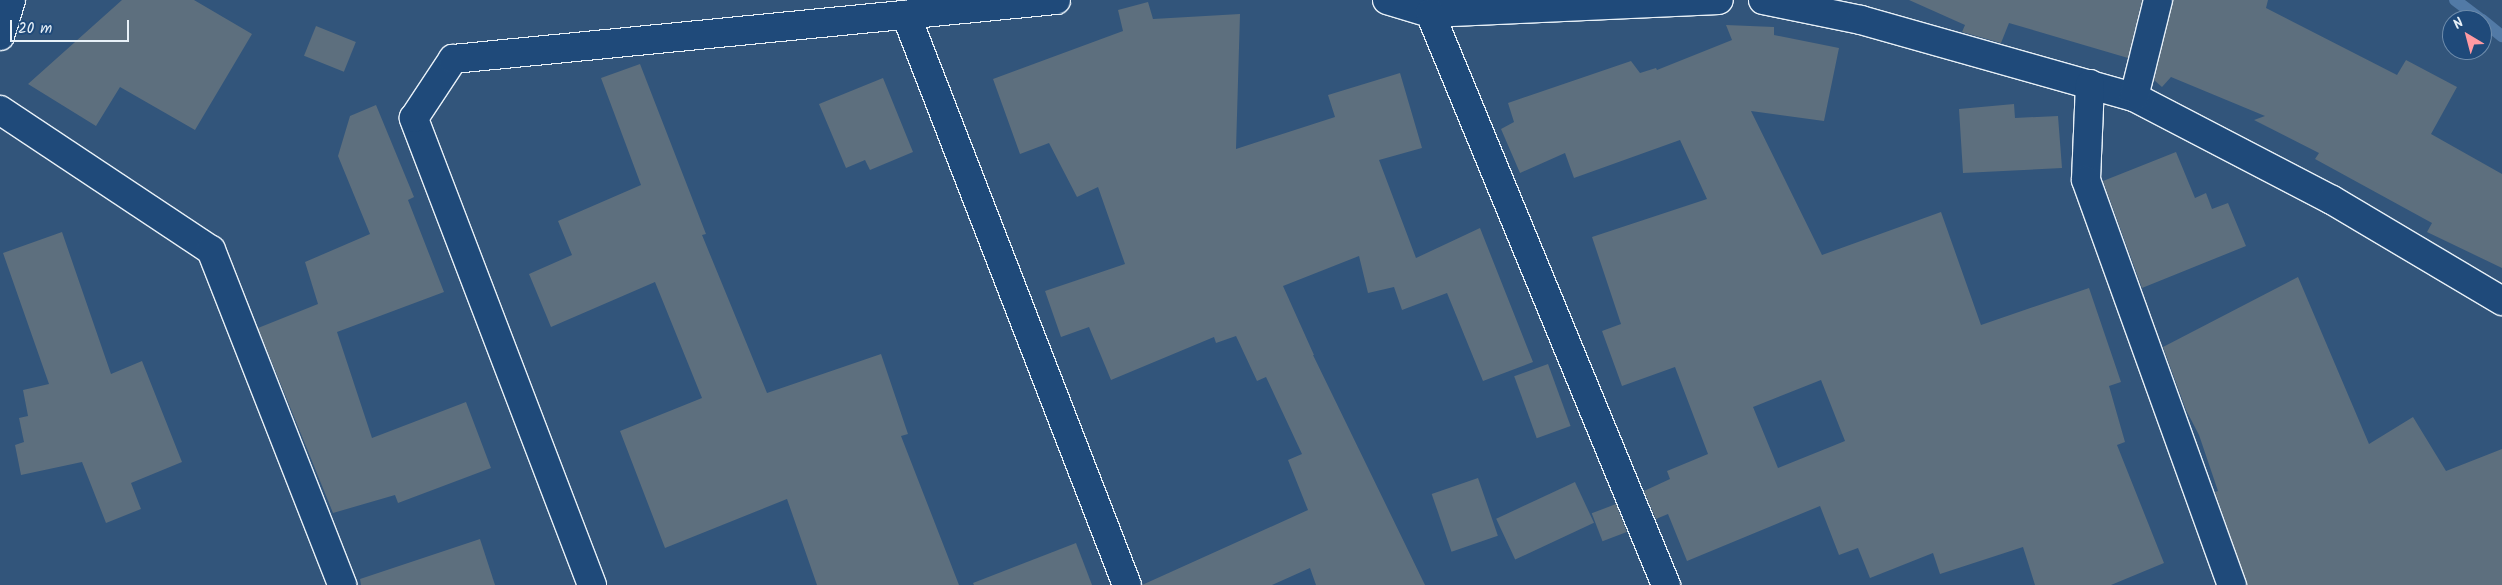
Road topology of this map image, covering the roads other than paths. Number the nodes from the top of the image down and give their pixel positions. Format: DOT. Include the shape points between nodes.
graph roads {
  1 [pos="11,0"];
  2 [pos="1056,0"];
  3 [pos="1387,0"];
  4 [pos="1719,0"];
  5 [pos="1763,0"];
  6 [pos="2158,0"];
  7 [pos="1430,13"];
  8 [pos="906,15"];
  9 [pos="0,36"];
  10 [pos="2090,84"];
  11 [pos="2134,97"];
  12 [pos="2,116"];
  13 [pos="2502,301"];
  14 [pos="342,585"];
  15 [pos="592,585"];
  16 [pos="1127,585"];
  17 [pos="1666,585"];
  18 [pos="2232,585"];
  1 -- 9 [label="street"];
  2 -- 8 [label="street"];
  3 -- 7 [label="street"];
  4 -- 7 [label="street"];
  5 -- 10 [label="street" via="1861,20"];
  6 -- 11 [label="street"];
  7 -- 17 [label="street"];
  8 -- 15 [label="street" via="453,60 414,118"];
  8 -- 16 [label="street"];
  10 -- 11 [label="street"];
  10 -- 18 [label="street" via="2086,180"];
  11 -- 13 [label="street" via="2332,200"];
  12 -- 14 [label="street" via="211,250"];
}
